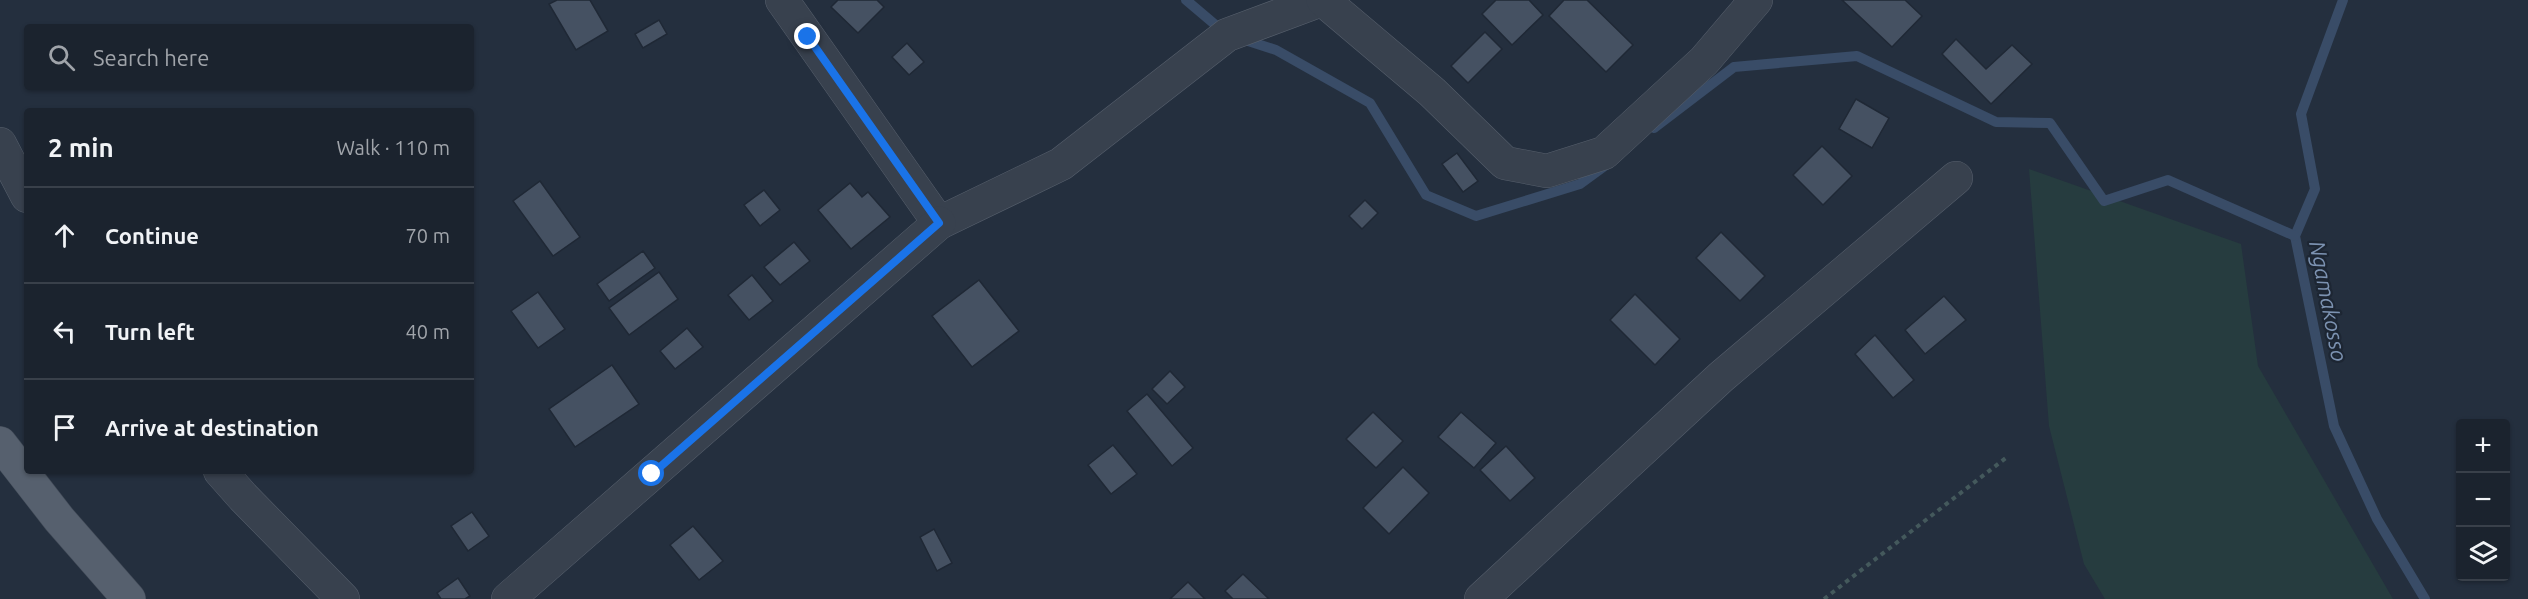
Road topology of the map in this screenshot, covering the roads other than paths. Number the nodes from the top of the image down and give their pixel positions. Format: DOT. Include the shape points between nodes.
graph roads {
  1 [pos="782,0"];
  2 [pos="1322,0"];
  3 [pos="1756,0"];
  4 [pos="0,144"];
  5 [pos="1956,177"];
  6 [pos="24,190"];
  7 [pos="939,223"];
  8 [pos="0,443"];
  9 [pos="24,474"];
  10 [pos="24,474"];
  11 [pos="223,474"];
  12 [pos="129,599"];
  13 [pos="343,599"];
  14 [pos="508,599"];
  15 [pos="1481,599"];
  1 -- 7 [label="street"];
  2 -- 3 [label="street" via="1432,92 1505,163 1547,171 1604,153 1704,61"];
  2 -- 7 [label="street" via="1227,35 1061,164"];
  4 -- 6 [label="street"];
  5 -- 15 [label="street" via="1721,377"];
  7 -- 14 [label="street"];
  8 -- 9 [label="main road"];
  10 -- 12 [label="main road"];
  11 -- 13 [label="street"];
}
